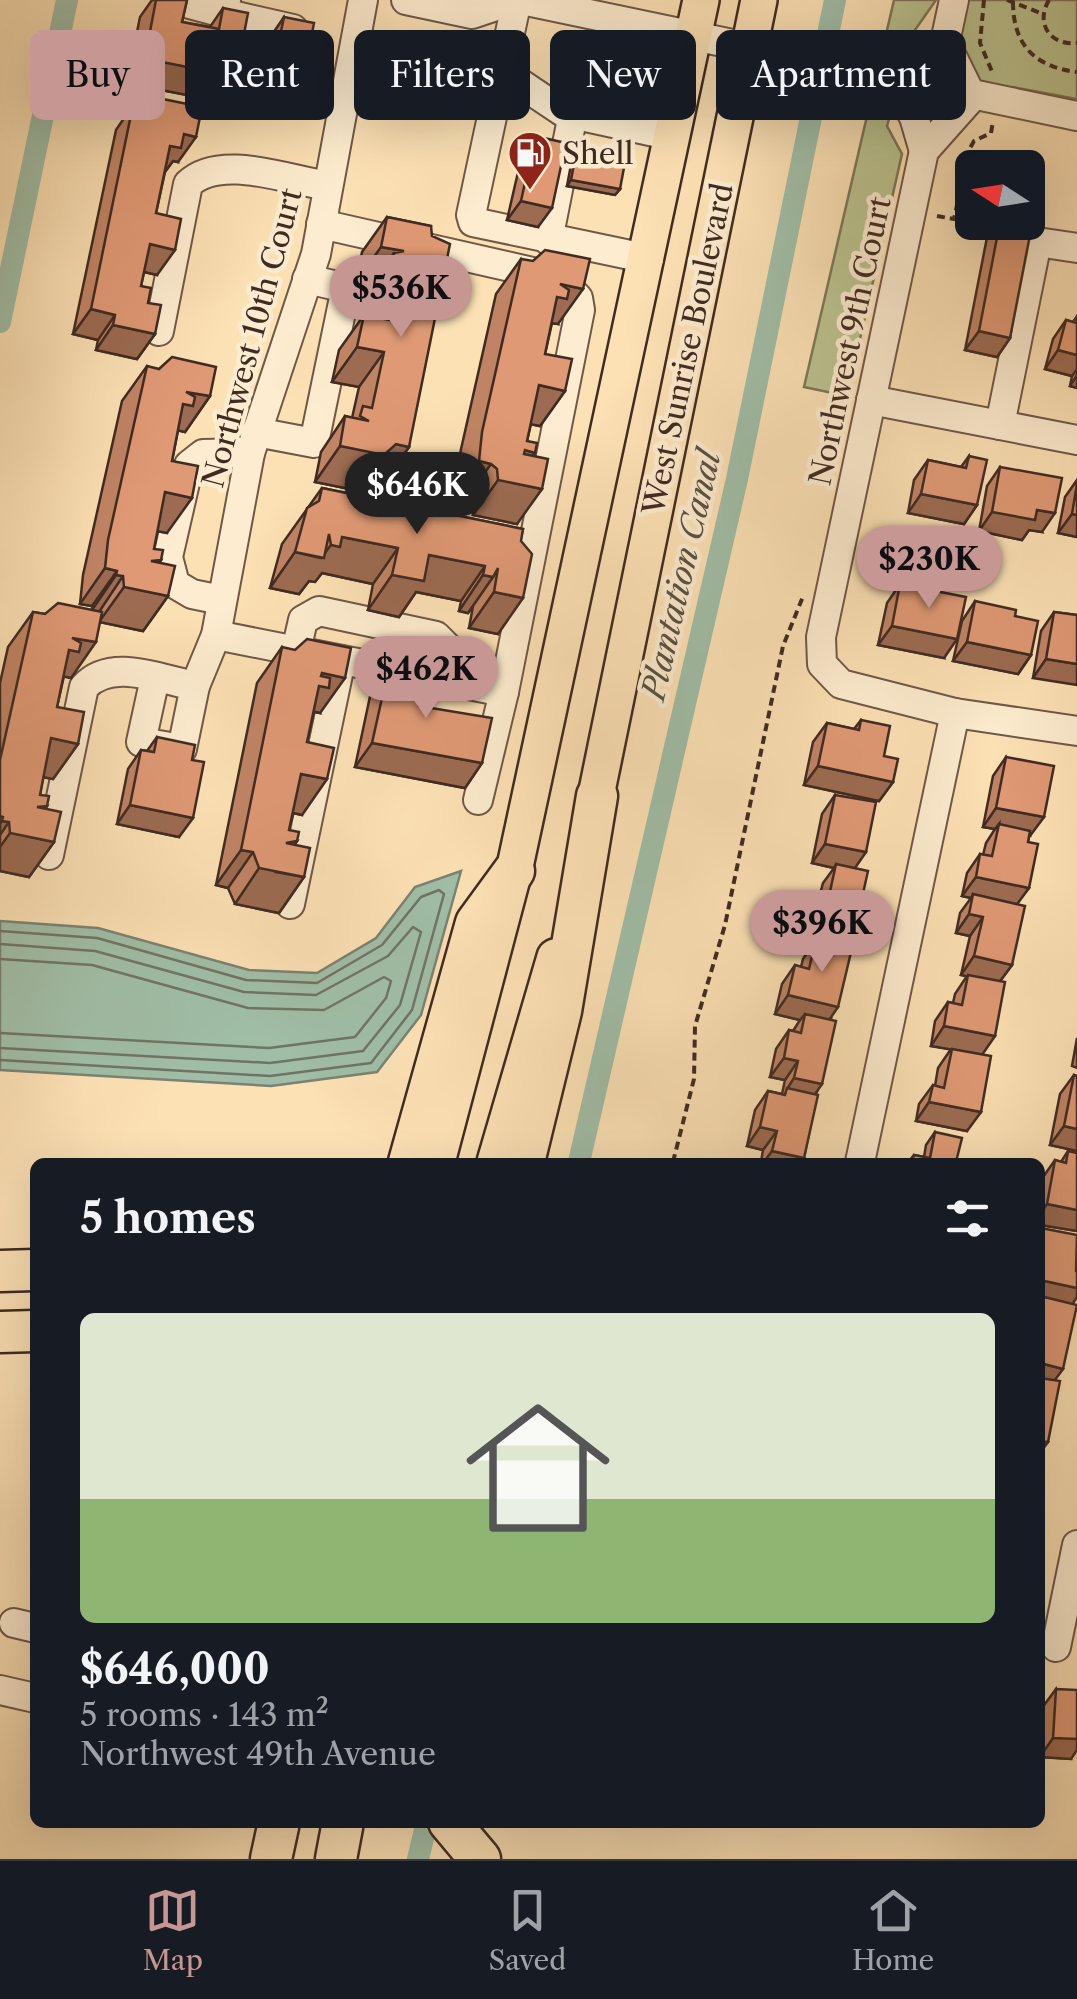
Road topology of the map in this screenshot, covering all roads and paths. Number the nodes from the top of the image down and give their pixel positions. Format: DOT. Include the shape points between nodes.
graph roads {
  1 [pos="175,0"];
  2 [pos="362,0"];
  3 [pos="406,0"];
  4 [pos="518,0"];
  5 [pos="701,0"];
  6 [pos="759,0"];
  7 [pos="954,0"];
  8 [pos="1049,0"];
  9 [pos="1010,1"];
  10 [pos="225,6"];
  11 [pos="1043,14"];
  12 [pos="293,29"];
  13 [pos="511,30"];
  14 [pos="669,30"];
  15 [pos="695,30"];
  16 [pos="754,30"];
  17 [pos="948,30"];
  18 [pos="1077,43"];
  19 [pos="1077,72"];
  20 [pos="966,85"];
  21 [pos="966,96"];
  22 [pos="972,97"];
  23 [pos="1077,116"];
  24 [pos="491,120"];
  25 [pos="573,120"];
  26 [pos="601,120"];
  27 [pos="677,120"];
  28 [pos="736,120"];
  29 [pos="915,120"];
  30 [pos="674,136"];
  31 [pos="924,151"];
  32 [pos="328,186"];
  33 [pos="321,224"];
  34 [pos="548,240"];
  35 [pos="1077,248"];
  36 [pos="648,259"];
  37 [pos="307,279"];
  38 [pos="159,331"];
  39 [pos="871,400"];
  40 [pos="1000,425"];
  41 [pos="1077,440"];
  42 [pos="253,443"];
  43 [pos="805,592"];
  44 [pos="221,600"];
  45 [pos="216,635"];
  46 [pos="296,651"];
  47 [pos="341,660"];
  48 [pos="155,678"];
  49 [pos="442,680"];
  50 [pos="196,686"];
  51 [pos="504,692"];
  52 [pos="955,712"];
  53 [pos="1077,732"];
  54 [pos="596,796"];
  55 [pos="478,800"];
  56 [pos="50,855"];
  57 [pos="514,871"];
  58 [pos="290,904"];
  59 [pos="410,1158"];
  60 [pos="437,1158"];
  61 [pos="496,1158"];
  62 [pos="525,1158"];
  63 [pos="674,1158"];
  64 [pos="861,1158"];
  65 [pos="30,1270"];
  66 [pos="0,1271"];
  67 [pos="30,1331"];
  68 [pos="0,1332"];
  69 [pos="1077,1545"];
  70 [pos="1058,1648"];
  71 [pos="0,1690"];
  72 [pos="30,1697"];
  73 [pos="277,1828"];
  74 [pos="342,1828"];
  75 [pos="454,1828"];
  76 [pos="271,1859"];
  77 [pos="336,1859"];
  78 [pos="480,1859"];
  1 -- 10 [label="street"];
  2 -- 32 [label="street, Northwest 10th Court"];
  3 -- 4 [label="street" via="472,14"];
  4 -- 13 [label="street"];
  4 -- 14 [label="street"];
  5 -- 15 [label="main road, West Sunrise Boulevard"];
  6 -- 16 [label="main road, West Sunrise Boulevard"];
  7 -- 17 [label="street"];
  8 -- 11 [label="path"];
  9 -- 11 [label="path"];
  9 -- 19 [label="path" via="1013,23 1031,56 1053,69"];
  10 -- 12 [label="street"];
  11 -- 18 [label="path" via="1052,38"];
  20 -- 22 [label="street"];
  21 -- 22 [label="street"];
  22 -- 23 [label="street"];
  22 -- 31 [label="street, Northwest 9th Court"];
  24 -- 34 [label="street" via="471,214 480,227"];
  25 -- 34 [label="street"];
  26 -- 30 [label="street"];
  27 -- 30 [label="main road, West Sunrise Boulevard"];
  28 -- 54 [label="main road, West Sunrise Boulevard"];
  29 -- 31 [label="street"];
  30 -- 36 [label="main road, West Sunrise Boulevard"];
  31 -- 39 [label="street, Northwest 9th Court"];
  32 -- 33 [label="street, Northwest 10th Court"];
  32 -- 38 [label="street" via="221,168 202,171 188,184"];
  33 -- 37 [label="street, Northwest 10th Court"];
  33 -- 51 [label="street" via="560,278 578,298"];
  34 -- 36 [label="street"];
  35 -- 40 [label="street" via="1038,242"];
  36 -- 57 [label="main road, West Sunrise Boulevard"];
  37 -- 42 [label="street, Northwest 10th Court"];
  37 -- 42 [label="street" via="346,288 314,442"];
  39 -- 40 [label="street"];
  39 -- 52 [label="street, Northwest 9th Court" via="820,637 822,664 841,684"];
  40 -- 41 [label="street"];
  42 -- 44 [label="street, Northwest 10th Court"];
  42 -- 44 [label="street" via="203,454 190,465 168,557 175,584"];
  43 -- 63 [label="path" via="783,646 726,926 695,1026 694,1080"];
  44 -- 45 [label="street, Northwest 10th Court"];
  45 -- 46 [label="street"];
  45 -- 50 [label="street, Northwest 10th Court"];
  46 -- 47 [label="street"];
  46 -- 49 [label="street" via="303,620 319,611 436,636 449,649"];
  47 -- 49 [label="street"];
  47 -- 58 [label="street"];
  48 -- 50 [label="street"];
  48 -- 50 [label="street, Northwest 10th Court" via="141,742 182,749"];
  48 -- 56 [label="street" via="98,672 84,687"];
  49 -- 51 [label="street"];
  51 -- 55 [label="street"];
  52 -- 53 [label="street"];
  52 -- 64 [label="street"];
  54 -- 61 [label="main road, West Sunrise Boulevard"];
  54 -- 62 [label="highway" via="561,1011"];
  57 -- 59 [label="highway" via="476,923"];
  57 -- 60 [label="main road, West Sunrise Boulevard"];
  65 -- 66 [label="highway"];
  67 -- 68 [label="highway"];
  69 -- 70 [label="street"];
  71 -- 72 [label="street"];
  73 -- 76 [label="highway"];
  74 -- 77 [label="highway"];
  75 -- 78 [label="highway"];
}
